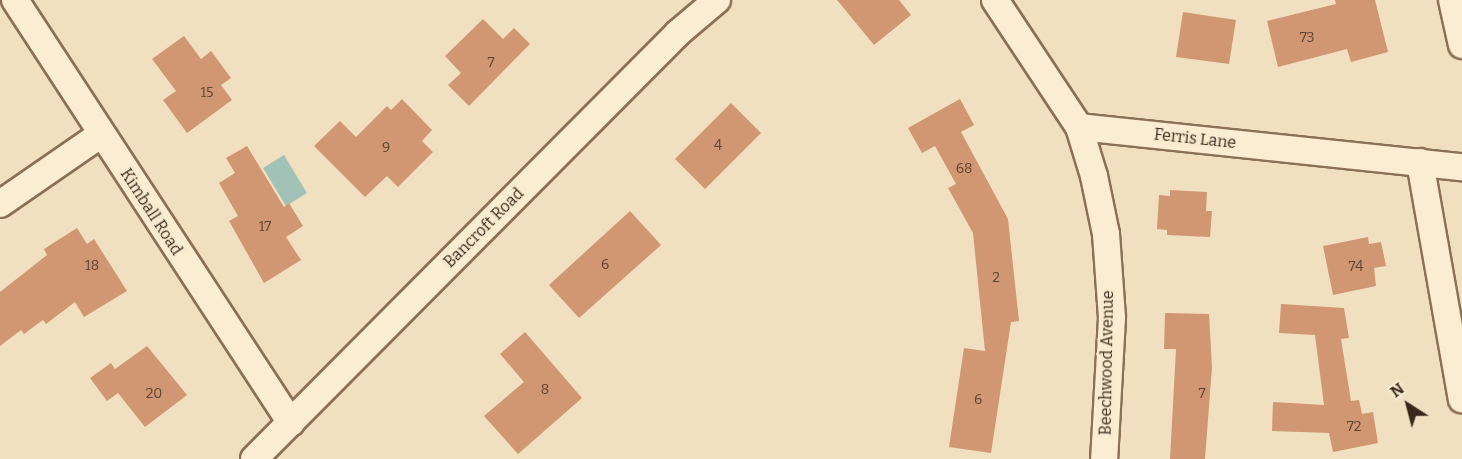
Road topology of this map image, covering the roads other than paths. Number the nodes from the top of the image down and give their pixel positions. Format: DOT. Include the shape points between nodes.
graph roads {
  1 [pos="15,0"];
  2 [pos="717,0"];
  3 [pos="995,0"];
  4 [pos="1452,0"];
  5 [pos="1462,45"];
  6 [pos="1079,127"];
  7 [pos="100,135"];
  8 [pos="1420,162"];
  9 [pos="1462,167"];
  10 [pos="0,204"];
  11 [pos="1462,399"];
  12 [pos="291,423"];
  13 [pos="254,459"];
  14 [pos="1104,459"];
  1 -- 7 [label="street, Kimball Road"];
  2 -- 12 [label="street, Bancroft Road" via="678,33"];
  3 -- 6 [label="street"];
  4 -- 5 [label="street"];
  6 -- 8 [label="street, Ferris Lane"];
  6 -- 14 [label="street, Beechwood Avenue" via="1094,176 1112,318"];
  7 -- 10 [label="street"];
  7 -- 12 [label="street, Kimball Road"];
  8 -- 9 [label="street, Ferris Lane"];
  8 -- 11 [label="street"];
  12 -- 13 [label="street, Bancroft Road"];
}
